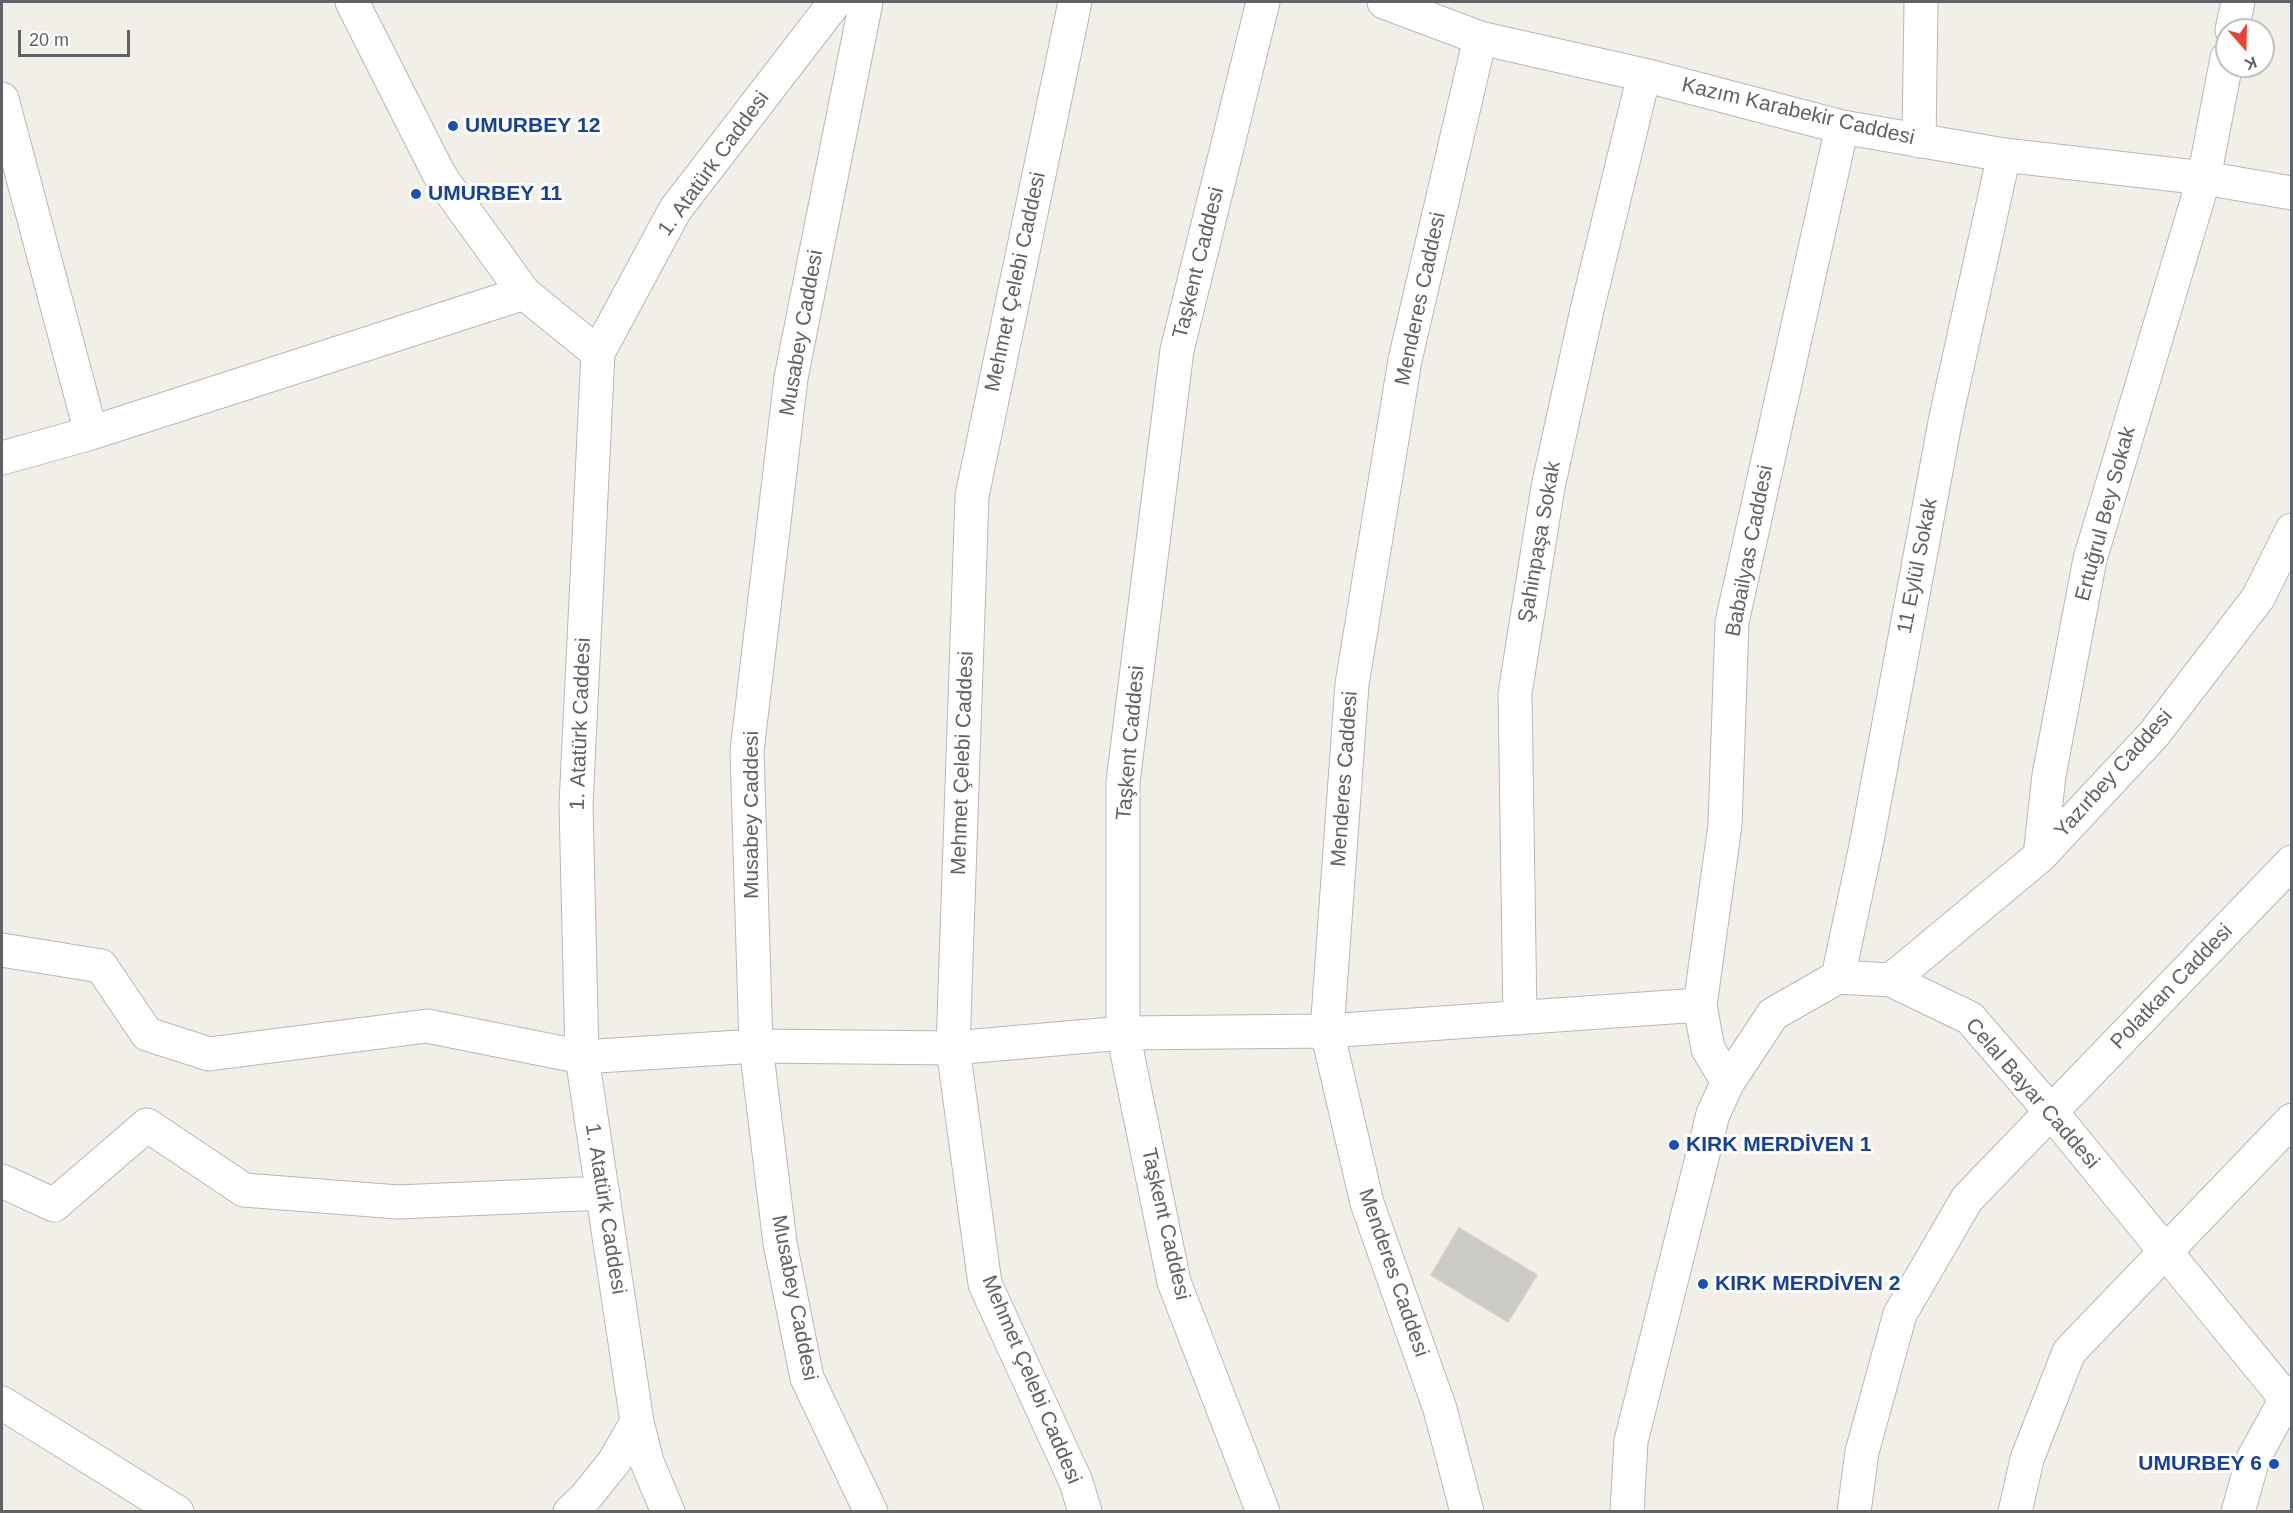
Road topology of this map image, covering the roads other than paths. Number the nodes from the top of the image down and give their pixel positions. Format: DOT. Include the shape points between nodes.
graph roads {
  1 [pos="352,2"];
  2 [pos="835,2"];
  3 [pos="866,2"];
  4 [pos="1075,2"];
  5 [pos="1263,2"];
  6 [pos="1384,2"];
  7 [pos="1921,2"];
  8 [pos="2238,2"];
  9 [pos="2235,18"];
  10 [pos="1480,38"];
  11 [pos="1644,75"];
  12 [pos="2223,78"];
  13 [pos="2,99"];
  14 [pos="1842,127"];
  15 [pos="1918,141"];
  16 [pos="2004,155"];
  17 [pos="2204,178"];
  18 [pos="2292,193"];
  19 [pos="524,293"];
  20 [pos="598,353"];
  21 [pos="91,433"];
  22 [pos="2,459"];
  23 [pos="2292,530"];
  24 [pos="2040,856"];
  25 [pos="2292,862"];
  26 [pos="2,950"];
  27 [pos="1838,977"];
  28 [pos="1891,980"];
  29 [pos="1700,1005"];
  30 [pos="1520,1018"];
  31 [pos="1327,1031"];
  32 [pos="1123,1033"];
  33 [pos="756,1046"];
  34 [pos="953,1048"];
  35 [pos="582,1057"];
  36 [pos="1728,1082"];
  37 [pos="2052,1113"];
  38 [pos="2292,1120"];
  39 [pos="2,1181"];
  40 [pos="603,1193"];
  41 [pos="2166,1251"];
  42 [pos="2290,1399"];
  43 [pos="2,1404"];
  44 [pos="637,1422"];
  45 [pos="177,1512"];
  46 [pos="570,1512"];
  47 [pos="668,1512"];
  48 [pos="871,1512"];
  49 [pos="1085,1512"];
  50 [pos="1263,1512"];
  51 [pos="1467,1512"];
  52 [pos="1627,1512"];
  53 [pos="1854,1512"];
  54 [pos="2015,1512"];
  55 [pos="2238,1512"];
  1 -- 19 [label="street" via="438,172"];
  2 -- 20 [label="street, 1. Atatürk Caddesi" via="675,210"];
  3 -- 33 [label="street, Musabey Caddesi" via="791,378 747,751"];
  4 -- 34 [label="street, Mehmet Çelebi Caddesi" via="972,496"];
  5 -- 32 [label="street, Taşkent Caddesi" via="1178,350 1123,782"];
  6 -- 10 [label="street, Kazım Karabekir Caddesi"];
  7 -- 15 [label="street"];
  8 -- 9 [label="street"];
  10 -- 11 [label="street, Kazım Karabekir Caddesi"];
  10 -- 31 [label="street, Menderes Caddesi" via="1405,360 1352,684"];
  11 -- 14 [label="street, Kazım Karabekir Caddesi"];
  11 -- 30 [label="street, Şahinpaşa Sokak" via="1548,487 1515,693"];
  12 -- 17 [label="street, Ertuğrul Bey Sokak"];
  13 -- 21 [label="street"];
  14 -- 15 [label="street, Kazım Karabekir Caddesi"];
  14 -- 29 [label="street, Babailyas Caddesi" via="1732,622 1725,825"];
  15 -- 16 [label="street, Kazım Karabekir Caddesi"];
  16 -- 17 [label="street, Kazım Karabekir Caddesi"];
  16 -- 27 [label="street, 11 Eylül Sokak" via="1946,417"];
  17 -- 18 [label="street, Kazım Karabekir Caddesi"];
  17 -- 24 [label="street, Ertuğrul Bey Sokak" via="2090,560 2049,775"];
  19 -- 20 [label="street"];
  19 -- 21 [label="street"];
  20 -- 35 [label="street, 1. Atatürk Caddesi" via="576,804"];
  21 -- 22 [label="street"];
  23 -- 24 [label="street, Yazırbey Caddesi" via="2258,598 2154,734"];
  24 -- 28 [label="street, Yazırbey Caddesi"];
  25 -- 37 [label="street, Polatkan Caddesi"];
  26 -- 35 [label="street" via="101,966 147,1034 209,1054 427,1026"];
  27 -- 28 [label="street, Celal Bayar Caddesi"];
  27 -- 36 [label="street" via="1773,1014"];
  28 -- 37 [label="street, Celal Bayar Caddesi" via="1970,1018"];
  29 -- 30 [label="street"];
  29 -- 36 [label="street, Babailyas Caddesi" via="1708,1048"];
  30 -- 31 [label="street"];
  31 -- 32 [label="street"];
  31 -- 51 [label="street, Menderes Caddesi" via="1367,1203 1440,1409"];
  32 -- 34 [label="street"];
  32 -- 50 [label="street, Taşkent Caddesi" via="1174,1282"];
  33 -- 34 [label="street"];
  33 -- 35 [label="street"];
  33 -- 48 [label="street, Musabey Caddesi" via="780,1243 807,1378"];
  34 -- 49 [label="street, Mehmet Çelebi Caddesi" via="985,1284 1076,1482"];
  35 -- 40 [label="street, 1. Atatürk Caddesi"];
  36 -- 52 [label="street" via="1713,1114 1631,1441"];
  37 -- 41 [label="street, Celal Bayar Caddesi"];
  37 -- 53 [label="street, Polatkan Caddesi" via="1967,1199 1900,1314 1862,1452"];
  38 -- 41 [label="street"];
  39 -- 40 [label="street" via="54,1205 147,1125 244,1190 398,1202"];
  40 -- 44 [label="street, 1. Atatürk Caddesi"];
  41 -- 42 [label="street, Celal Bayar Caddesi"];
  41 -- 54 [label="street" via="2069,1352 2027,1459"];
  42 -- 55 [label="street" via="2253,1459"];
  43 -- 45 [label="street"];
  44 -- 46 [label="street" via="614,1462"];
  44 -- 47 [label="street, 1. Atatürk Caddesi" via="647,1462"];
}
